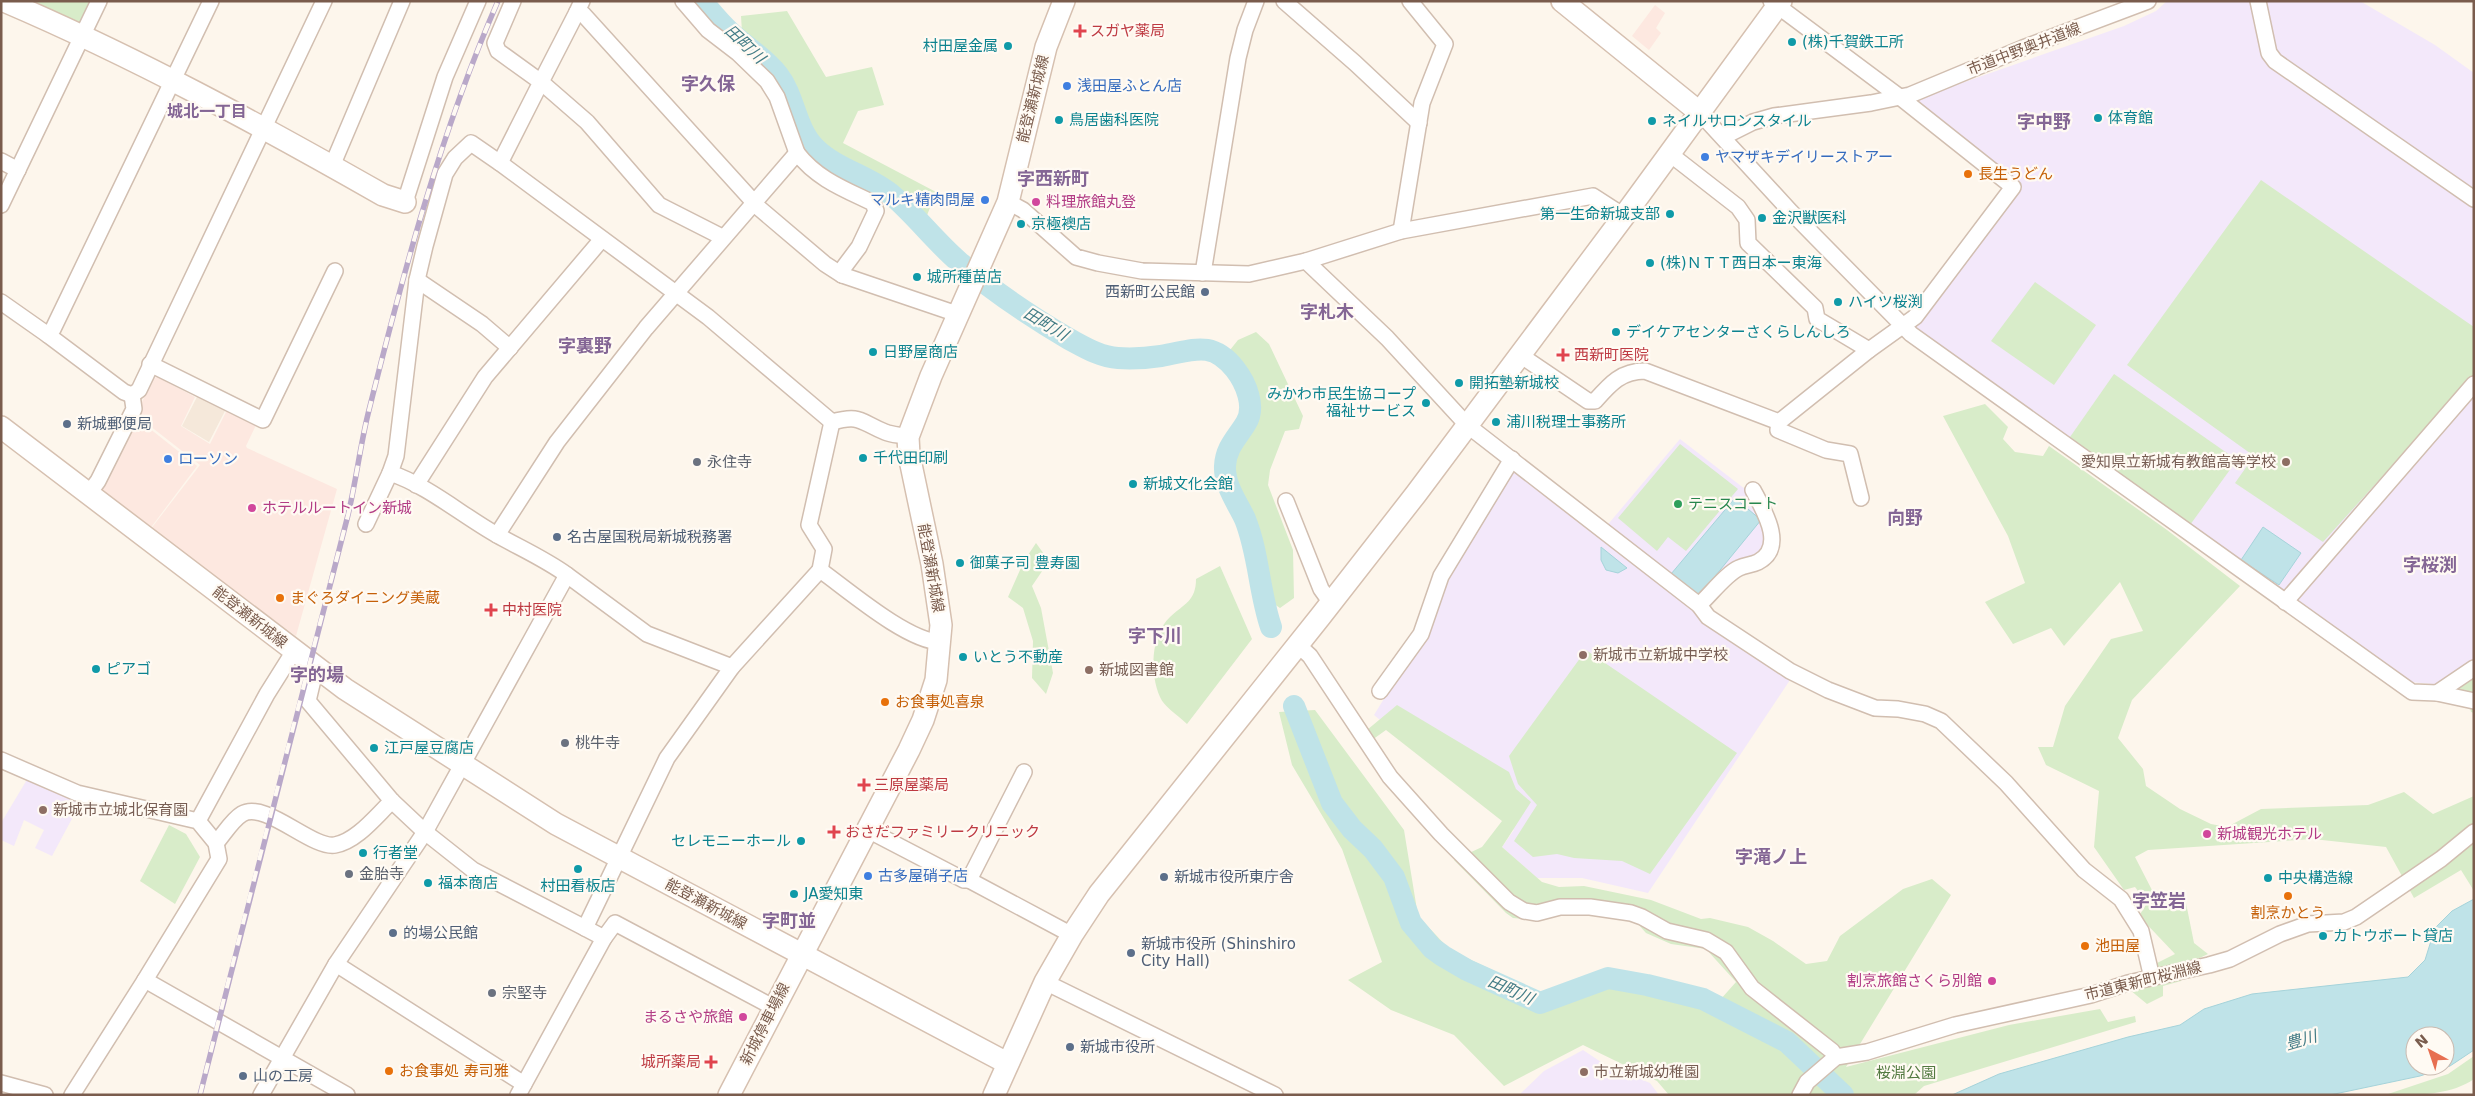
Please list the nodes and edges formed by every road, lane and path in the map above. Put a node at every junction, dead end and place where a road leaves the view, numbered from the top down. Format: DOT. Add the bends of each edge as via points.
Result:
graph roads {
  1 [pos="4,1"];
  2 [pos="98,1"];
  3 [pos="211,1"];
  4 [pos="324,1"];
  5 [pos="402,1"];
  6 [pos="478,1"];
  7 [pos="513,1"];
  8 [pos="683,1"];
  9 [pos="1064,1"];
  10 [pos="1256,1"];
  11 [pos="1284,1"];
  12 [pos="1410,1"];
  13 [pos="1562,1"];
  14 [pos="2148,1"];
  15 [pos="2258,1"];
  16 [pos="1776,3"];
  17 [pos="580,7"];
  18 [pos="83,35"];
  19 [pos="172,81"];
  20 [pos="541,82"];
  21 [pos="1901,98"];
  22 [pos="1700,112"];
  23 [pos="1419,123"];
  24 [pos="264,129"];
  25 [pos="1723,137"];
  26 [pos="797,153"];
  27 [pos="1670,154"];
  28 [pos="1,161"];
  29 [pos="500,163"];
  30 [pos="332,166"];
  31 [pos="18,170"];
  32 [pos="2474,199"];
  33 [pos="753,201"];
  34 [pos="405,202"];
  35 [pos="1008,202"];
  36 [pos="1,205"];
  37 [pos="1624,216"];
  38 [pos="1401,231"];
  39 [pos="722,237"];
  40 [pos="602,239"];
  41 [pos="1306,261"];
  42 [pos="335,271"];
  43 [pos="1203,273"];
  44 [pos="842,275"];
  45 [pos="417,280"];
  46 [pos="675,294"];
  47 [pos="1,302"];
  48 [pos="960,315"];
  49 [pos="1904,326"];
  50 [pos="48,336"];
  51 [pos="510,348"];
  52 [pos="1869,350"];
  53 [pos="1520,355"];
  54 [pos="150,364"];
  55 [pos="2474,384"];
  56 [pos="132,395"];
  57 [pos="832,422"];
  58 [pos="1779,422"];
  59 [pos="1467,425"];
  60 [pos="1,427"];
  61 [pos="908,437"];
  62 [pos="1512,459"];
  63 [pos="390,473"];
  64 [pos="416,485"];
  65 [pos="1753,490"];
  66 [pos="89,494"];
  67 [pos="1861,498"];
  68 [pos="1286,501"];
  69 [pos="366,524"];
  70 [pos="497,535"];
  71 [pos="820,570"];
  72 [pos="567,575"];
  73 [pos="2285,602"];
  74 [pos="1331,603"];
  75 [pos="1699,605"];
  76 [pos="940,642"];
  77 [pos="1298,645"];
  78 [pos="294,651"];
  79 [pos="316,668"];
  80 [pos="732,668"];
  81 [pos="2474,668"];
  82 [pos="1380,691"];
  83 [pos="2437,693"];
  84 [pos="2474,700"];
  85 [pos="1,760"];
  86 [pos="463,765"];
  87 [pos="1024,772"];
  88 [pos="392,801"];
  89 [pos="198,821"];
  90 [pos="866,829"];
  91 [pos="425,832"];
  92 [pos="2474,832"];
  93 [pos="216,843"];
  94 [pos="617,857"];
  95 [pos="969,880"];
  96 [pos="585,928"];
  97 [pos="1072,935"];
  98 [pos="604,938"];
  99 [pos="800,954"];
  100 [pos="336,964"];
  101 [pos="2152,978"];
  102 [pos="146,980"];
  103 [pos="1045,982"];
  104 [pos="774,1007"];
  105 [pos="1836,1057"];
  106 [pos="281,1058"];
  107 [pos="1007,1063"];
  108 [pos="1,1083"];
  109 [pos="521,1089"];
  110 [pos="46,1095"];
  111 [pos="72,1095"];
  112 [pos="261,1095"];
  113 [pos="347,1095"];
  114 [pos="729,1095"];
  115 [pos="994,1095"];
  116 [pos="1275,1095"];
  117 [pos="1800,1095"];
  1 -- 18 [label="street"];
  2 -- 18 [label="street"];
  3 -- 19 [label="street"];
  4 -- 24 [label="street"];
  5 -- 30 [label="street"];
  6 -- 34 [label="street" via="445,77"];
  7 -- 20 [label="street" via="495,44 498,51"];
  8 -- 26 [label="street" via="708,30 767,80 777,97"];
  9 -- 35 [label="street, 能登瀬新城線" via="1046,47"];
  10 -- 43 [label="street" via="1238,58"];
  11 -- 23 [label="street"];
  12 -- 23 [label="street" via="1445,44 1422,103"];
  13 -- 22 [label="street"];
  14 -- 21 [label="street, 市道中野奥井道線"];
  15 -- 32 [label="street" via="2269,53 2275,61"];
  16 -- 21 [label="street"];
  16 -- 22 [label="street"];
  17 -- 20 [label="street"];
  17 -- 33 [label="street"];
  18 -- 19 [label="street"];
  18 -- 31 [label="street"];
  19 -- 24 [label="street"];
  19 -- 50 [label="street"];
  20 -- 29 [label="street"];
  20 -- 39 [label="street" via="588,122 659,205"];
  21 -- 25 [label="street, 市道中野奥井道線" via="1774,116"];
  21 -- 49 [label="street" via="2013,187 1915,318"];
  22 -- 25 [label="street"];
  22 -- 27 [label="street"];
  23 -- 38 [label="street"];
  24 -- 30 [label="street"];
  24 -- 54 [label="street"];
  25 -- 49 [label="street" via="1791,212"];
  26 -- 33 [label="street"];
  26 -- 44 [label="street" via="827,182 873,203 876,211"];
  27 -- 37 [label="street"];
  27 -- 52 [label="street" via="1738,207 1747,220 1748,243 1815,308 1817,319"];
  28 -- 31 [label="street"];
  29 -- 40 [label="street"];
  29 -- 45 [label="street" via="471,143 455,158 445,174"];
  30 -- 34 [label="street" via="393,200"];
  31 -- 36 [label="street"];
  33 -- 39 [label="street"];
  33 -- 44 [label="street"];
  35 -- 43 [label="street" via="1023,210 1076,257 1142,271"];
  35 -- 48 [label="street, 能登瀬新城線"];
  37 -- 38 [label="street" via="1593,196"];
  37 -- 53 [label="street"];
  38 -- 41 [label="street"];
  39 -- 46 [label="street"];
  40 -- 46 [label="street"];
  40 -- 51 [label="street"];
  41 -- 43 [label="street" via="1249,274"];
  41 -- 59 [label="street" via="1387,338"];
  42 -- 54 [label="street" via="263,420"];
  44 -- 48 [label="street"];
  45 -- 51 [label="street" via="482,324"];
  45 -- 63 [label="street" via="396,456"];
  46 -- 57 [label="street" via="716,323"];
  46 -- 70 [label="street" via="557,442"];
  47 -- 50 [label="street"];
  48 -- 61 [label="street, 能登瀬新城線" via="931,376"];
  49 -- 52 [label="street"];
  49 -- 73 [label="street"];
  50 -- 56 [label="street"];
  51 -- 64 [label="street" via="485,377"];
  52 -- 58 [label="street"];
  53 -- 58 [label="street" via="1588,401 1595,401 1620,376 1632,371 1645,371"];
  53 -- 59 [label="street"];
  54 -- 56 [label="street" via="139,390"];
  55 -- 73 [label="street"];
  56 -- 66 [label="street" via="134,409"];
  57 -- 61 [label="street" via="848,418 863,420 886,432"];
  57 -- 71 [label="street" via="809,525 824,549"];
  58 -- 67 [label="street" via="1778,430 1826,450 1850,454"];
  59 -- 62 [label="street"];
  59 -- 74 [label="street"];
  60 -- 66 [label="street, 能登瀬新城線"];
  61 -- 76 [label="street, 能登瀬新城線" via="938,603"];
  62 -- 75 [label="street"];
  62 -- 82 [label="street" via="1441,576 1421,634"];
  63 -- 64 [label="street"];
  63 -- 69 [label="street"];
  64 -- 70 [label="street"];
  65 -- 75 [label="street" via="1769,520 1772,533 1770,551 1759,562 1738,568"];
  66 -- 78 [label="street, 能登瀬新城線"];
  68 -- 74 [label="street" via="1321,589"];
  70 -- 72 [label="street" via="550,562"];
  71 -- 76 [label="street" via="884,616 928,642"];
  71 -- 80 [label="street"];
  72 -- 80 [label="street" via="648,634"];
  72 -- 86 [label="street"];
  73 -- 83 [label="street" via="2412,692"];
  74 -- 77 [label="street"];
  75 -- 101 [label="street" via="1708,616 1759,651 1828,690 1875,708 1907,711 1941,720 2006,783 2084,870 2121,899 2141,931"];
  76 -- 90 [label="street, 能登瀬新城線" via="936,680 923,720"];
  77 -- 97 [label="street" via="1099,894"];
  77 -- 105 [label="street" via="1310,656 1390,777 1509,902 1537,913 1560,907 1590,907 1631,913 1667,931 1706,940 1726,952 1752,988"];
  78 -- 79 [label="street, 能登瀬新城線"];
  78 -- 89 [label="street"];
  79 -- 86 [label="street, 能登瀬新城線"];
  79 -- 88 [label="street" via="308,701"];
  80 -- 94 [label="street" via="667,758"];
  81 -- 83 [label="street"];
  83 -- 84 [label="street"];
  85 -- 89 [label="street" via="77,793"];
  86 -- 91 [label="street"];
  86 -- 94 [label="street, 能登瀬新城線" via="556,824"];
  87 -- 95 [label="street"];
  88 -- 91 [label="street"];
  88 -- 93 [label="street" via="351,840 335,845 325,845 281,820 251,811 242,814"];
  89 -- 93 [label="street"];
  90 -- 95 [label="street"];
  90 -- 99 [label="street, 能登瀬新城線"];
  91 -- 96 [label="street" via="473,870"];
  91 -- 100 [label="street"];
  92 -- 101 [label="street, 市道東新町桜淵線" via="2441,859 2356,917 2344,922 2308,924 2230,959"];
  93 -- 102 [label="street" via="219,859"];
  94 -- 96 [label="street"];
  94 -- 99 [label="street, 能登瀬新城線"];
  95 -- 97 [label="street"];
  96 -- 98 [label="street"];
  97 -- 103 [label="street"];
  98 -- 104 [label="street" via="615,923"];
  98 -- 109 [label="street"];
  99 -- 104 [label="street, 新城停車場線"];
  99 -- 107 [label="street"];
  100 -- 106 [label="street"];
  100 -- 109 [label="street"];
  101 -- 105 [label="street, 市道東新町桜淵線" via="2091,995 1955,1024 1867,1052"];
  102 -- 106 [label="street"];
  102 -- 111 [label="street"];
  103 -- 107 [label="street"];
  103 -- 116 [label="street"];
  104 -- 114 [label="street, 新城停車場線"];
  105 -- 117 [label="street" via="1807,1082"];
  106 -- 112 [label="street"];
  106 -- 113 [label="street"];
  107 -- 115 [label="street"];
  108 -- 110 [label="street"];
}
